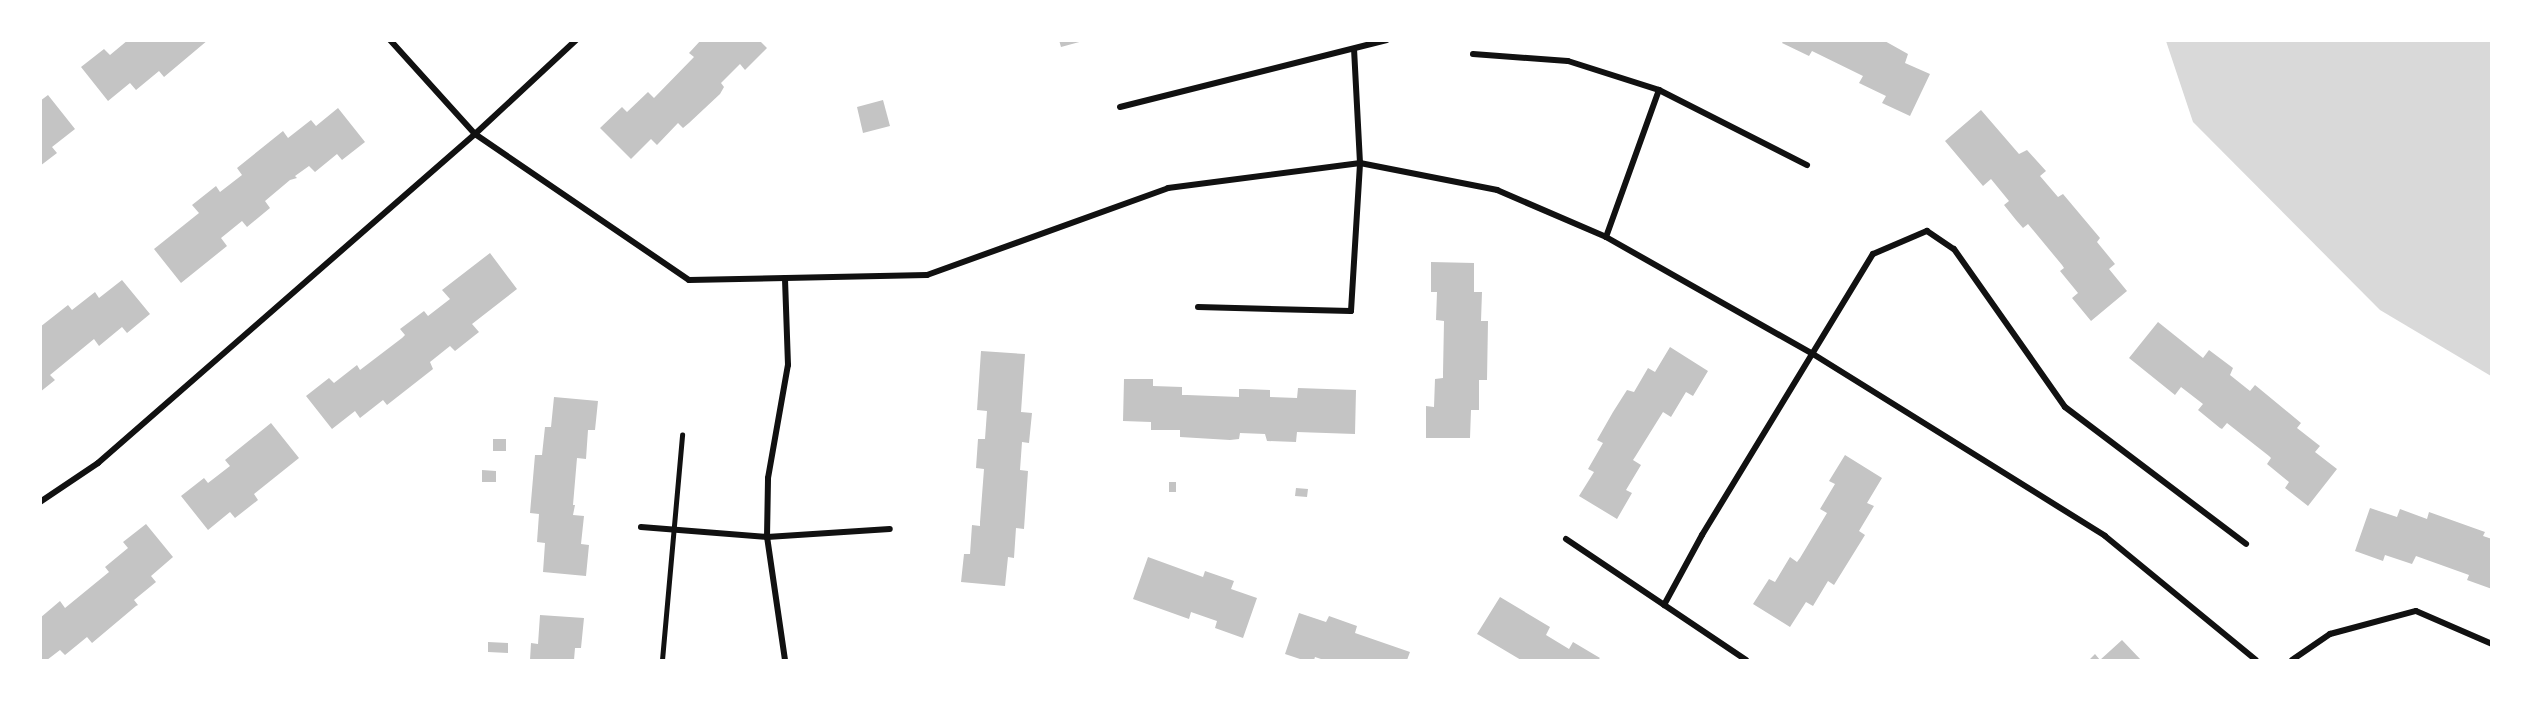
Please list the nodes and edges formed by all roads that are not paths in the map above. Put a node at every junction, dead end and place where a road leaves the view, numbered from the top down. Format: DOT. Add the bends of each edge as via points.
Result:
graph roads {
  1 [pos="390,40"];
  2 [pos="576,40"];
  3 [pos="1388,40"];
  4 [pos="1354,49"];
  5 [pos="1473,54"];
  6 [pos="1659,90"];
  7 [pos="1120,107"];
  8 [pos="474,134"];
  9 [pos="1360,163"];
  10 [pos="1807,165"];
  11 [pos="1606,237"];
  12 [pos="786,278"];
  13 [pos="1198,307"];
  14 [pos="1813,354"];
  15 [pos="682,435"];
  16 [pos="40,502"];
  17 [pos="641,527"];
  18 [pos="890,529"];
  19 [pos="676,530"];
  20 [pos="767,537"];
  21 [pos="1566,539"];
  22 [pos="2246,544"];
  23 [pos="1664,605"];
  24 [pos="2492,644"];
  25 [pos="663,660"];
  26 [pos="785,660"];
  27 [pos="1746,660"];
  28 [pos="2256,660"];
  29 [pos="2292,660"];
  1 -- 8 [label="street"];
  2 -- 8 [label="street"];
  3 -- 4 [label="street"];
  4 -- 7 [label="street"];
  4 -- 9 [label="street"];
  5 -- 6 [label="street" via="1568,61"];
  6 -- 10 [label="street"];
  6 -- 11 [label="street"];
  8 -- 12 [label="street" via="689,280"];
  8 -- 16 [label="street" via="98,463"];
  9 -- 11 [label="street" via="1497,189"];
  9 -- 12 [label="street" via="1168,188 927,275"];
  9 -- 13 [label="street" via="1351,311"];
  11 -- 14 [label="street"];
  12 -- 20 [label="street" via="788,365 768,478"];
  14 -- 22 [label="street" via="1873,254 1927,231 1954,249 2066,406"];
  14 -- 23 [label="street" via="1702,535"];
  14 -- 28 [label="street" via="2105,536"];
  15 -- 19 [label="lane"];
  17 -- 19 [label="street"];
  18 -- 20 [label="street"];
  19 -- 20 [label="street"];
  19 -- 25 [label="lane"];
  20 -- 26 [label="street"];
  21 -- 23 [label="street"];
  23 -- 27 [label="street"];
  24 -- 29 [label="street" via="2416,611 2330,634"];
}
